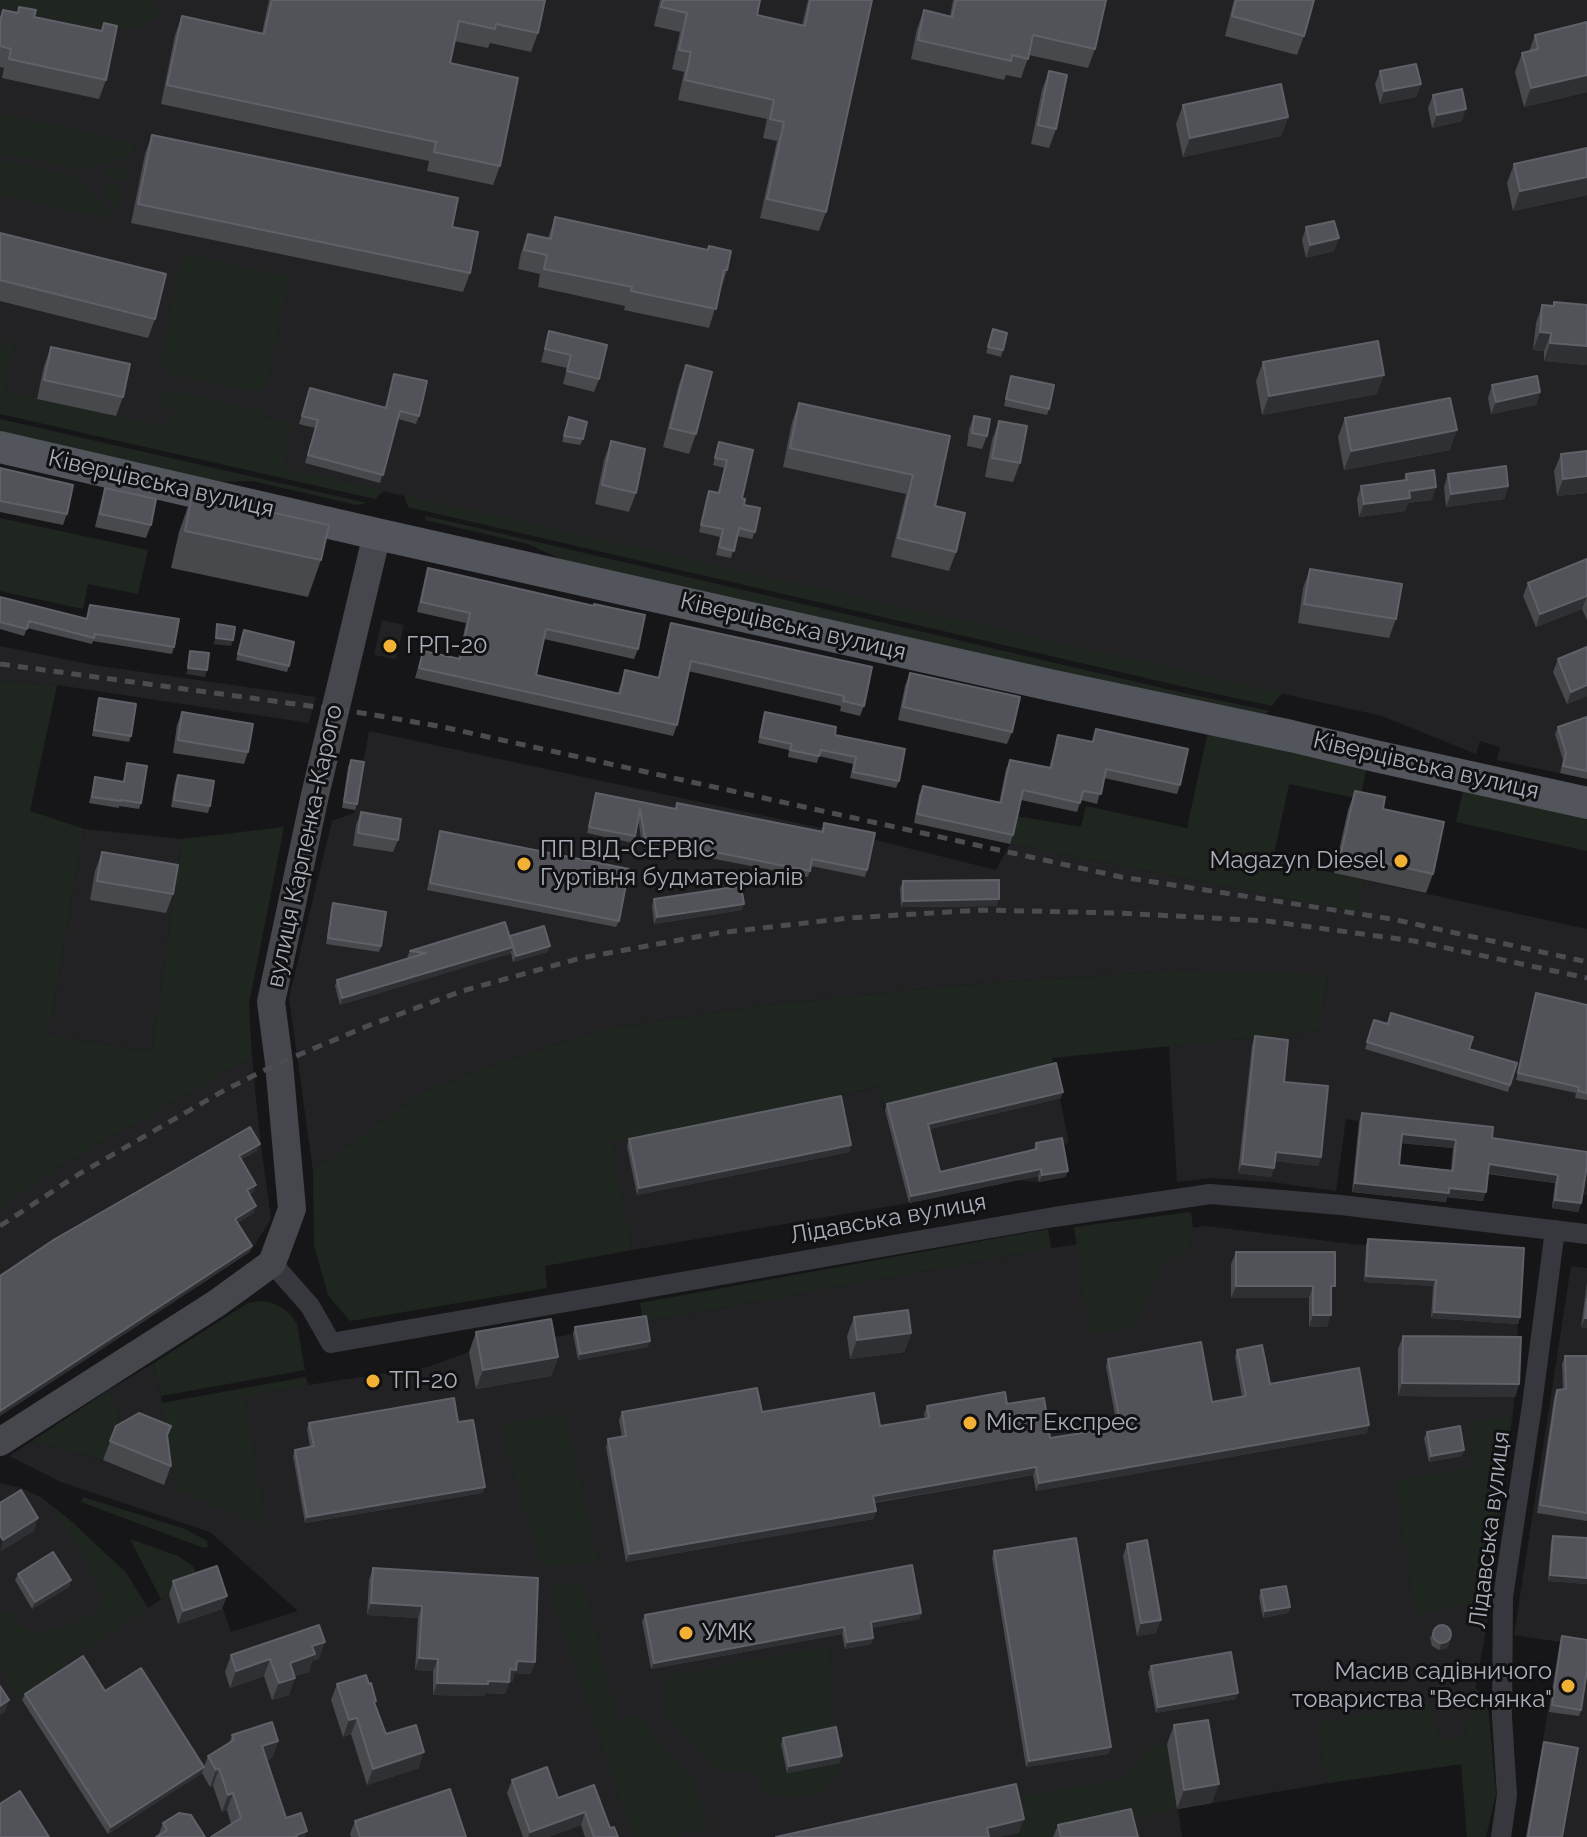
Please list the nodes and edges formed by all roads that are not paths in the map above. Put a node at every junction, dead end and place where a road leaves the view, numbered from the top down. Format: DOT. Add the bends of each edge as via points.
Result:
graph roads {
  1 [pos="0,447"];
  2 [pos="377,534"];
  3 [pos="1587,803"];
  4 [pos="1555,1230"];
  5 [pos="1587,1234"];
  6 [pos="272,1263"];
  7 [pos="0,1442"];
  8 [pos="1501,1837"];
  1 -- 2 [label="main road, Ківерцівська вулиця"];
  2 -- 3 [label="main road, Ківерцівська вулиця"];
  2 -- 6 [label="main road, вулиця Карпенка-Карого" via="271,1002 292,1209"];
  4 -- 5 [label="street, Лідавська вулиця"];
  4 -- 6 [label="street, Лідавська вулиця" via="1210,1194 331,1343 310,1306"];
  4 -- 8 [label="street, Лідавська вулиця" via="1503,1597 1507,1795"];
  6 -- 7 [label="main road"];
}
